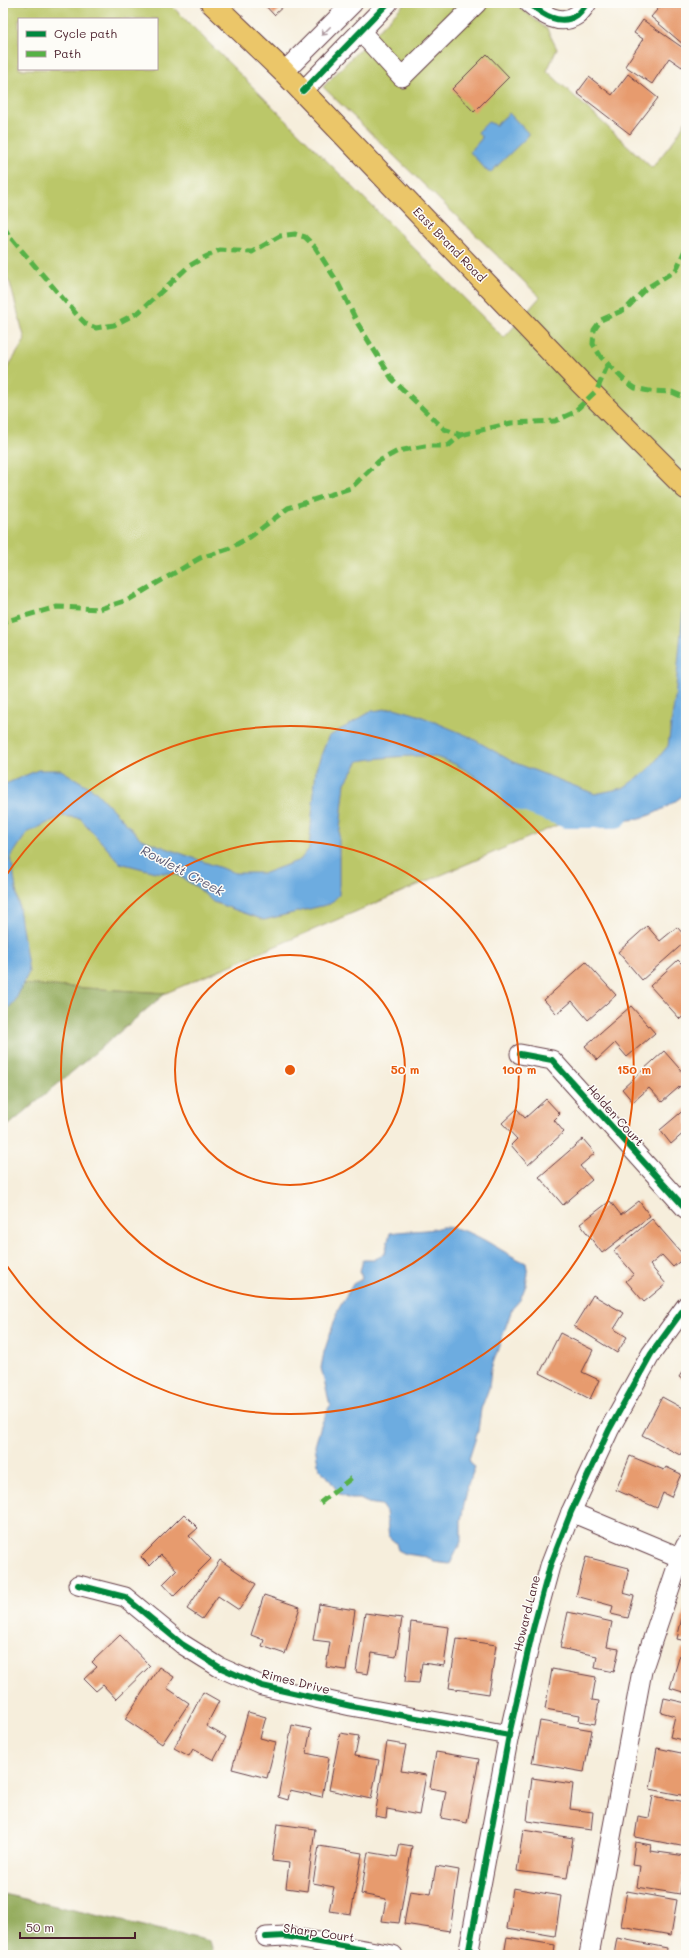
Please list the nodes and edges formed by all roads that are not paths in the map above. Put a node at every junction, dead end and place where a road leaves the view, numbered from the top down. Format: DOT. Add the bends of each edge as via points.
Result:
graph roads {
  1 [pos="212,3"];
  2 [pos="353,3"];
  3 [pos="388,3"];
  4 [pos="477,3"];
  5 [pos="529,3"];
  6 [pos="587,3"];
  7 [pos="360,32"];
  8 [pos="284,72"];
  9 [pos="303,91"];
  10 [pos="686,488"];
  11 [pos="520,1054"];
  12 [pos="686,1209"];
  13 [pos="686,1306"];
  14 [pos="571,1512"];
  15 [pos="684,1554"];
  16 [pos="78,1585"];
  17 [pos="509,1735"];
  18 [pos="266,1938"];
  19 [pos="393,1955"];
  20 [pos="468,1955"];
  21 [pos="589,1955"];
  1 -- 8 [label="main road, East Brand Road"];
  2 -- 8 [label="street, one-way"];
  3 -- 7 [label="street"];
  4 -- 7 [label="street" via="402,77"];
  5 -- 6 [label="street" via="552,19 566,19 577,15"];
  7 -- 9 [label="street"];
  8 -- 9 [label="main road, East Brand Road"];
  9 -- 10 [label="main road, East Brand Road" via="580,382"];
  11 -- 12 [label="street, Holden Court" via="552,1060"];
  13 -- 14 [label="street, Howard Lane" via="651,1354 609,1430"];
  14 -- 15 [label="street"];
  14 -- 17 [label="street, Howard Lane" via="550,1566 532,1629"];
  15 -- 21 [label="street" via="642,1671"];
  16 -- 17 [label="street, Rimes Drive" via="125,1597 182,1644 219,1667 262,1686 351,1706"];
  17 -- 20 [label="street, Howard Lane"];
  18 -- 19 [label="street, Sharp Court" via="285,1936"];
}
